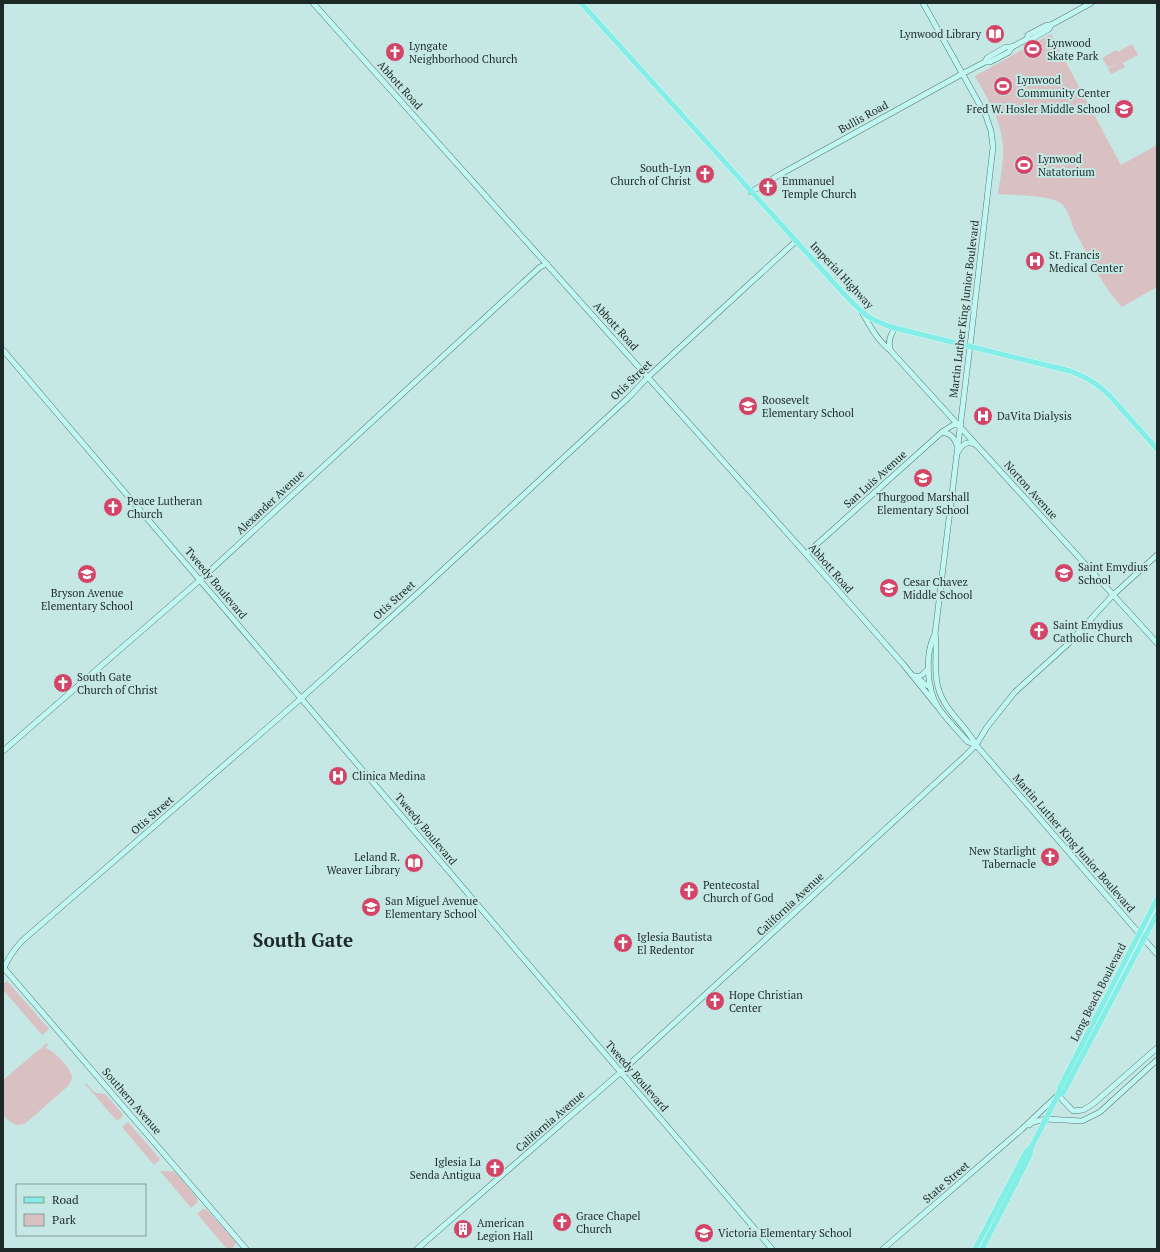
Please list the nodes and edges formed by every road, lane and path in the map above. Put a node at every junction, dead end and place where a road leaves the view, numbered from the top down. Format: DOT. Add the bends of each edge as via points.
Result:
graph roads {
  1 [pos="313,3"];
  2 [pos="581,3"];
  3 [pos="922,3"];
  4 [pos="1091,3"];
  5 [pos="962,74"];
  6 [pos="752,192"];
  7 [pos="796,241"];
  8 [pos="547,264"];
  9 [pos="862,312"];
  10 [pos="895,328"];
  11 [pos="970,346"];
  12 [pos="3,350"];
  13 [pos="890,350"];
  14 [pos="648,377"];
  15 [pos="960,425"];
  16 [pos="942,432"];
  17 [pos="957,446"];
  18 [pos="1157,449"];
  19 [pos="984,451"];
  20 [pos="956,457"];
  21 [pos="806,554"];
  22 [pos="1157,555"];
  23 [pos="200,580"];
  24 [pos="1113,595"];
  25 [pos="934,634"];
  26 [pos="1157,643"];
  27 [pos="903,664"];
  28 [pos="928,669"];
  29 [pos="916,677"];
  30 [pos="930,687"];
  31 [pos="938,688"];
  32 [pos="301,698"];
  33 [pos="937,706"];
  34 [pos="976,744"];
  35 [pos="3,751"];
  36 [pos="1157,899"];
  37 [pos="1157,914"];
  38 [pos="1140,934"];
  39 [pos="1144,939"];
  40 [pos="1157,954"];
  41 [pos="3,968"];
  42 [pos="1157,1048"];
  43 [pos="1157,1060"];
  44 [pos="621,1072"];
  45 [pos="1058,1095"];
  46 [pos="1046,1119"];
  47 [pos="1022,1129"];
  48 [pos="1031,1148"];
  49 [pos="246,1249"];
  50 [pos="417,1249"];
  51 [pos="772,1249"];
  52 [pos="882,1249"];
  53 [pos="976,1249"];
  54 [pos="982,1249"];
  1 -- 8 [label="main road, Abbott Road"];
  2 -- 6 [label="main road, Imperial Highway"];
  3 -- 5 [label="main road, Martin Luther King Junior Boulevard"];
  4 -- 5 [label="main road, Bullis Road" via="1030,40 1027,38 1012,47 1009,52"];
  5 -- 6 [label="main road, Bullis Road"];
  5 -- 11 [label="main road, Martin Luther King Junior Boulevard" via="986,116 993,147"];
  6 -- 7 [label="main road, Imperial Highway"];
  7 -- 9 [label="main road, Imperial Highway"];
  7 -- 14 [label="main road, Otis Street"];
  8 -- 14 [label="main road, Abbott Road"];
  8 -- 23 [label="main road, Alexander Avenue" via="540,267"];
  9 -- 10 [label="main road, Imperial Highway" via="872,320"];
  9 -- 13 [label="main road, Norton Avenue" via="872,330"];
  10 -- 11 [label="main road, Imperial Highway"];
  10 -- 13 [label="main road" via="889,338"];
  11 -- 15 [label="main road, Martin Luther King Junior Boulevard"];
  11 -- 18 [label="main road, Imperial Highway" via="1070,371 1088,378 1109,395"];
  12 -- 23 [label="main road, Tweedy Boulevard"];
  13 -- 15 [label="main road, Norton Avenue"];
  14 -- 21 [label="main road, Abbott Road"];
  14 -- 32 [label="main road, Otis Street" via="418,593"];
  15 -- 16 [label="main road, San Luis Avenue" via="953,425"];
  15 -- 17 [label="main road, Martin Luther King Junior Boulevard"];
  15 -- 19 [label="main road, Norton Avenue"];
  16 -- 17 [label="main road" via="952,436"];
  16 -- 21 [label="main road, San Luis Avenue"];
  17 -- 20 [label="main road, Martin Luther King Junior Boulevard"];
  19 -- 20 [label="main road" via="972,442 967,442"];
  19 -- 24 [label="main road, Norton Avenue"];
  20 -- 25 [label="main road, Martin Luther King Junior Boulevard"];
  21 -- 27 [label="main road, Abbott Road"];
  22 -- 24 [label="main road, California Avenue"];
  23 -- 32 [label="main road, Tweedy Boulevard"];
  23 -- 35 [label="main road, Alexander Avenue"];
  24 -- 26 [label="main road, Norton Avenue"];
  24 -- 34 [label="main road, California Avenue" via="1068,644 1015,692"];
  25 -- 28 [label="main road, Martin Luther King Junior Boulevard"];
  25 -- 31 [label="main road, Martin Luther King Junior Boulevard"];
  27 -- 29 [label="main road, Abbott Road"];
  27 -- 33 [label="main road, Abbott Road"];
  28 -- 29 [label="main road"];
  28 -- 30 [label="main road, Martin Luther King Junior Boulevard"];
  29 -- 30 [label="main road, Abbott Road"];
  30 -- 31 [label="main road, Abbott Road"];
  30 -- 33 [label="main road, Martin Luther King Junior Boulevard"];
  31 -- 34 [label="main road, Martin Luther King Junior Boulevard" via="948,710"];
  32 -- 41 [label="main road, Otis Street" via="23,940 13,950"];
  32 -- 44 [label="main road, Tweedy Boulevard"];
  33 -- 34 [label="main road, Martin Luther King Junior Boulevard" via="968,742"];
  34 -- 38 [label="main road, Martin Luther King Junior Boulevard"];
  34 -- 44 [label="main road, California Avenue" via="966,756"];
  36 -- 38 [label="main road, Long Beach Boulevard"];
  37 -- 39 [label="main road, Long Beach Boulevard"];
  38 -- 39 [label="main road, Martin Luther King Junior Boulevard"];
  38 -- 45 [label="main road, Long Beach Boulevard" via="1059,1088"];
  39 -- 40 [label="main road, Martin Luther King Junior Boulevard"];
  39 -- 45 [label="main road, Long Beach Boulevard" via="1062,1093"];
  41 -- 49 [label="main road, Southern Avenue"];
  42 -- 45 [label="main road" via="1083,1110 1073,1111"];
  43 -- 46 [label="main road, State Street" via="1100,1112 1090,1118 1082,1121"];
  44 -- 50 [label="main road, California Avenue"];
  44 -- 51 [label="main road, Tweedy Boulevard"];
  45 -- 46 [label="main road, Long Beach Boulevard"];
  45 -- 47 [label="main road, State Street"];
  46 -- 47 [label="main road, State Street" via="1033,1122"];
  46 -- 48 [label="main road, Long Beach Boulevard"];
  47 -- 52 [label="main road, State Street"];
  48 -- 53 [label="main road, Long Beach Boulevard" via="1026,1152"];
  48 -- 54 [label="main road, Long Beach Boulevard" via="1030,1155"];
}
